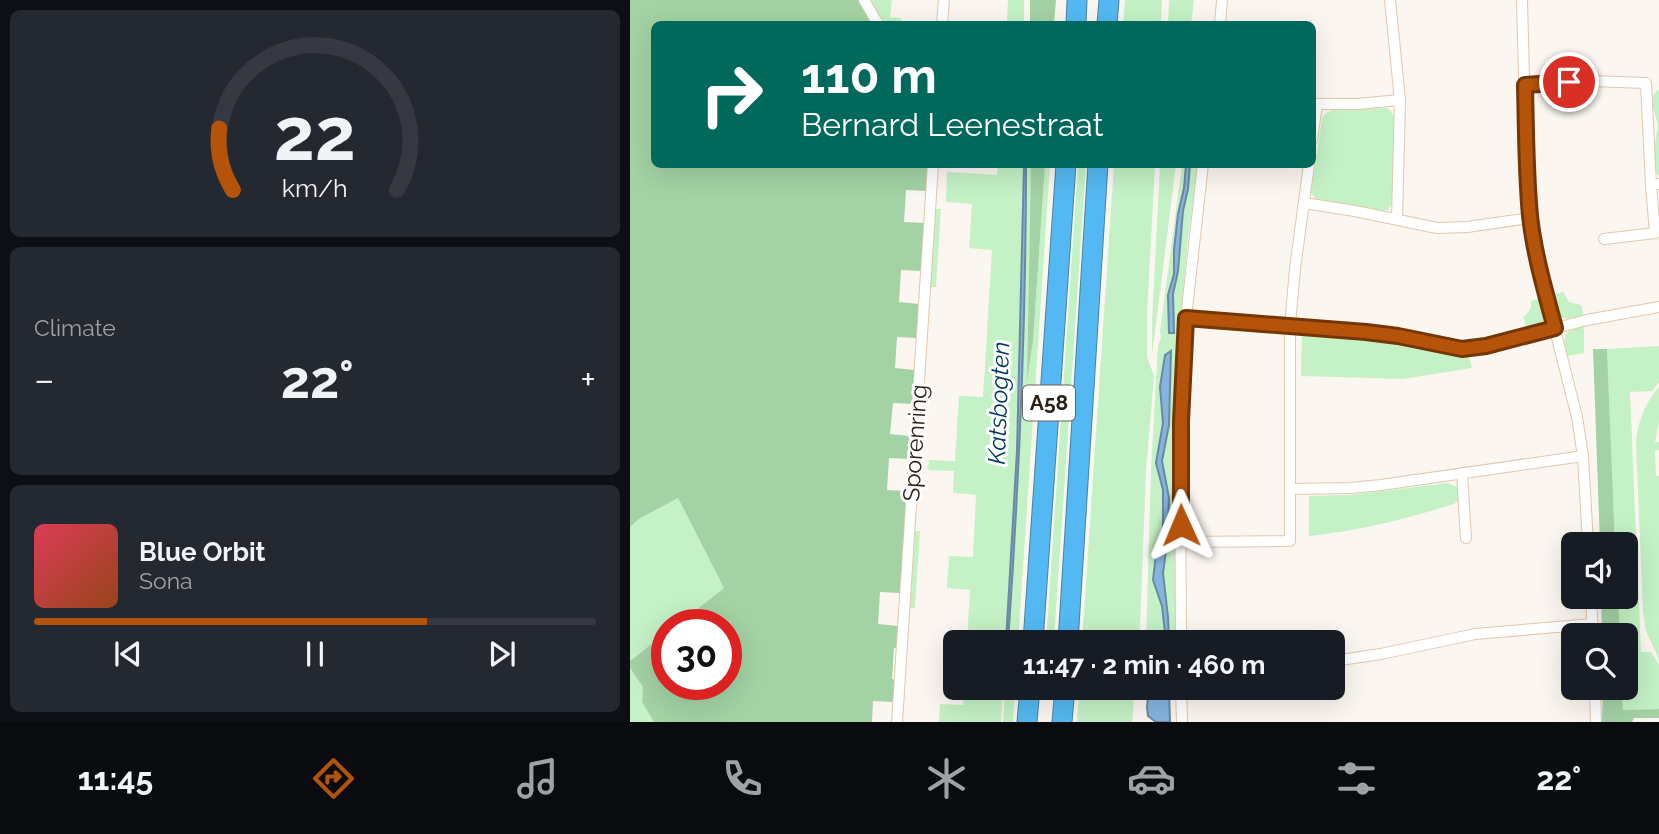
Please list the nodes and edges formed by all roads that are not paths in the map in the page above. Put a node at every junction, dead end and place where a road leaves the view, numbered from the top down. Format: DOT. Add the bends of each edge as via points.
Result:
graph roads {
  1 [pos="864,0"];
  2 [pos="944,0"];
  3 [pos="1077,0"];
  4 [pos="1109,0"];
  5 [pos="1222,0"];
  6 [pos="1390,0"];
  7 [pos="1522,0"];
  8 [pos="876,21"];
  9 [pos="942,21"];
  10 [pos="1076,21"];
  11 [pos="1107,21"];
  12 [pos="1220,21"];
  13 [pos="1646,83"];
  14 [pos="1659,84"];
  15 [pos="1525,85"];
  16 [pos="1400,100"];
  17 [pos="1316,104"];
  18 [pos="933,168"];
  19 [pos="1066,168"];
  20 [pos="1098,168"];
  21 [pos="1203,168"];
  22 [pos="1308,168"];
  23 [pos="1655,185"];
  24 [pos="1304,203"];
  25 [pos="1530,218"];
  26 [pos="1397,220"];
  27 [pos="1604,239"];
  28 [pos="1659,307"];
  29 [pos="1186,318"];
  30 [pos="1290,325"];
  31 [pos="1555,328"];
  32 [pos="1583,456"];
  33 [pos="1462,473"];
  34 [pos="1290,489"];
  35 [pos="1587,532"];
  36 [pos="1466,538"];
  37 [pos="1181,542"];
  38 [pos="1034,630"];
  39 [pos="1069,630"];
  40 [pos="1181,630"];
  41 [pos="1561,631"];
  42 [pos="1345,660"];
  43 [pos="1029,700"];
  44 [pos="1064,700"];
  45 [pos="1181,700"];
  46 [pos="1595,700"];
  47 [pos="897,722"];
  48 [pos="1027,722"];
  49 [pos="1062,722"];
  50 [pos="1182,722"];
  51 [pos="1596,722"];
  1 -- 8 [label="street"];
  2 -- 9 [label="street"];
  3 -- 10 [label="highway"];
  4 -- 11 [label="highway"];
  5 -- 12 [label="street"];
  6 -- 16 [label="street"];
  7 -- 15 [label="street"];
  13 -- 14 [label="street"];
  13 -- 15 [label="street"];
  13 -- 23 [label="street"];
  15 -- 25 [label="street"];
  16 -- 17 [label="street"];
  16 -- 26 [label="street"];
  18 -- 47 [label="street, Sporenring"];
  19 -- 38 [label="highway, A58"];
  20 -- 39 [label="highway, A58"];
  21 -- 29 [label="street"];
  22 -- 24 [label="street"];
  23 -- 27 [label="street" via="1655,233"];
  24 -- 26 [label="street"];
  24 -- 30 [label="street"];
  25 -- 26 [label="street" via="1453,229"];
  25 -- 31 [label="street"];
  28 -- 31 [label="street"];
  29 -- 30 [label="street"];
  29 -- 37 [label="street"];
  30 -- 31 [label="street" via="1398,336 1462,349"];
  30 -- 34 [label="street"];
  31 -- 32 [label="street"];
  32 -- 33 [label="street"];
  32 -- 35 [label="street"];
  33 -- 34 [label="street" via="1350,488"];
  33 -- 36 [label="street"];
  34 -- 37 [label="street" via="1290,541"];
  37 -- 40 [label="street"];
  41 -- 42 [label="street" via="1475,634"];
  43 -- 48 [label="highway"];
  44 -- 49 [label="highway"];
  45 -- 50 [label="street"];
  46 -- 51 [label="street"];
}
